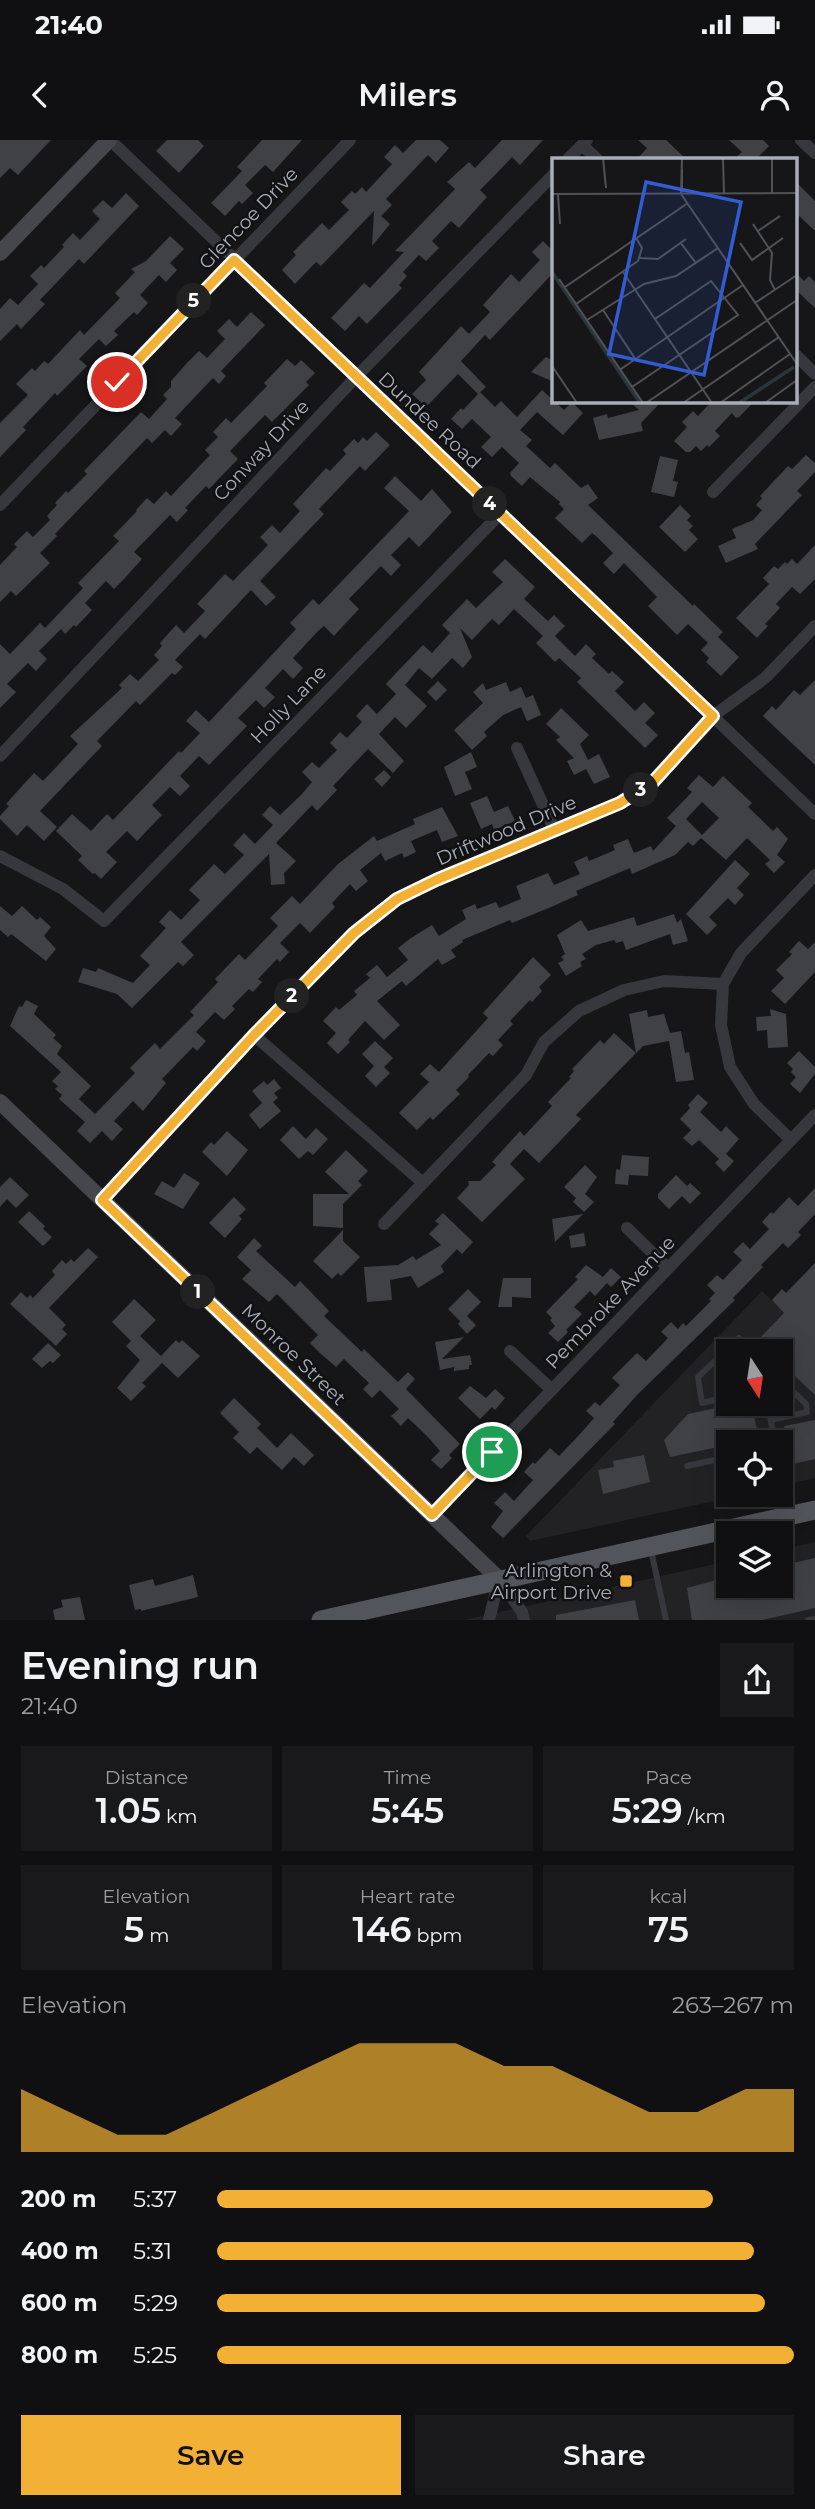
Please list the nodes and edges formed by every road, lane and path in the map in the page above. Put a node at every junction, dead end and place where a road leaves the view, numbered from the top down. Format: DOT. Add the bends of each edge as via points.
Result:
graph roads {
  1 [pos="110,140"];
  2 [pos="350,140"];
  3 [pos="801,140"];
  4 [pos="585,142"];
  5 [pos="815,153"];
  6 [pos="569,158"];
  7 [pos="596,158"];
  8 [pos="552,176"];
  9 [pos="0,253"];
  10 [pos="234,260"];
  11 [pos="798,357"];
  12 [pos="815,374"];
  13 [pos="356,377"];
  14 [pos="815,387"];
  15 [pos="713,492"];
  16 [pos="0,505"];
  17 [pos="500,514"];
  18 [pos="815,626"];
  19 [pos="713,716"];
  20 [pos="517,748"];
  21 [pos="0,756"];
  22 [pos="815,814"];
  23 [pos="555,831"];
  24 [pos="0,856"];
  25 [pos="815,875"];
  26 [pos="723,984"];
  27 [pos="254,1035"];
  28 [pos="0,1102"];
  29 [pos="815,1115"];
  30 [pos="791,1140"];
  31 [pos="423,1183"];
  32 [pos="102,1200"];
  33 [pos="384,1224"];
  34 [pos="627,1228"];
  35 [pos="668,1268"];
  36 [pos="510,1351"];
  37 [pos="716,1360"];
  38 [pos="552,1390"];
  39 [pos="793,1392"];
  40 [pos="716,1400"];
  41 [pos="811,1411"];
  42 [pos="770,1416"];
  43 [pos="771,1420"];
  44 [pos="773,1430"];
  45 [pos="716,1460"];
  46 [pos="687,1466"];
  47 [pos="788,1507"];
  48 [pos="815,1510"];
  49 [pos="432,1515"];
  50 [pos="790,1515"];
  51 [pos="650,1546"];
  52 [pos="499,1579"];
  53 [pos="373,1614"];
  54 [pos="332,1619"];
  55 [pos="815,1619"];
  56 [pos="489,1620"];
  57 [pos="524,1620"];
  58 [pos="666,1620"];
  59 [pos="808,1620"];
  1 -- 9 [label="street"];
  1 -- 10 [label="street, Dundee Road"];
  2 -- 10 [label="street, Glencoe Drive"];
  3 -- 5 [label="street"];
  4 -- 6 [label="street"];
  4 -- 7 [label="street"];
  8 -- 13 [label="street, Conway Drive"];
  10 -- 13 [label="street, Dundee Road"];
  10 -- 16 [label="street, Glencoe Drive"];
  11 -- 12 [label="street"];
  13 -- 17 [label="street, Dundee Road"];
  13 -- 21 [label="street, Conway Drive"];
  14 -- 15 [label="street"];
  17 -- 19 [label="street, Dundee Road"];
  17 -- 24 [label="street, Holly Lane" via="104,921 63,890"];
  18 -- 19 [label="street, Driftwood Drive" via="765,678"];
  19 -- 22 [label="street, Dundee Road"];
  19 -- 23 [label="street, Driftwood Drive" via="653,782 620,803"];
  20 -- 23 [label="street"];
  23 -- 27 [label="street, Driftwood Drive" via="397,899 354,933"];
  25 -- 26 [label="street" via="741,953"];
  26 -- 30 [label="street" via="721,1024 730,1067 754,1104"];
  26 -- 31 [label="street" via="664,981 624,990 579,1011 544,1042 526,1075"];
  27 -- 31 [label="street"];
  27 -- 32 [label="street, Driftwood Drive"];
  28 -- 32 [label="street, Monroe Street"];
  29 -- 30 [label="street, Pembroke Avenue"];
  30 -- 35 [label="street, Pembroke Avenue"];
  31 -- 33 [label="street"];
  32 -- 49 [label="street, Monroe Street"];
  34 -- 35 [label="street"];
  35 -- 38 [label="street, Pembroke Avenue"];
  36 -- 38 [label="street"];
  37 -- 40 [label="lane" via="698,1377 702,1403"];
  38 -- 49 [label="street, Pembroke Avenue"];
  39 -- 41 [label="lane"];
  41 -- 43 [label="lane"];
  42 -- 43 [label="lane"];
  43 -- 44 [label="lane"];
  45 -- 46 [label="lane"];
  47 -- 50 [label="lane"];
  48 -- 50 [label="main road"];
  49 -- 52 [label="street, Monroe Street"];
  50 -- 51 [label="main road"];
  51 -- 52 [label="main road"];
  51 -- 58 [label="lane"];
  52 -- 53 [label="main road"];
  52 -- 56 [label="street"];
  52 -- 57 [label="street"];
  53 -- 54 [label="main road"];
  55 -- 59 [label="lane"];
}
